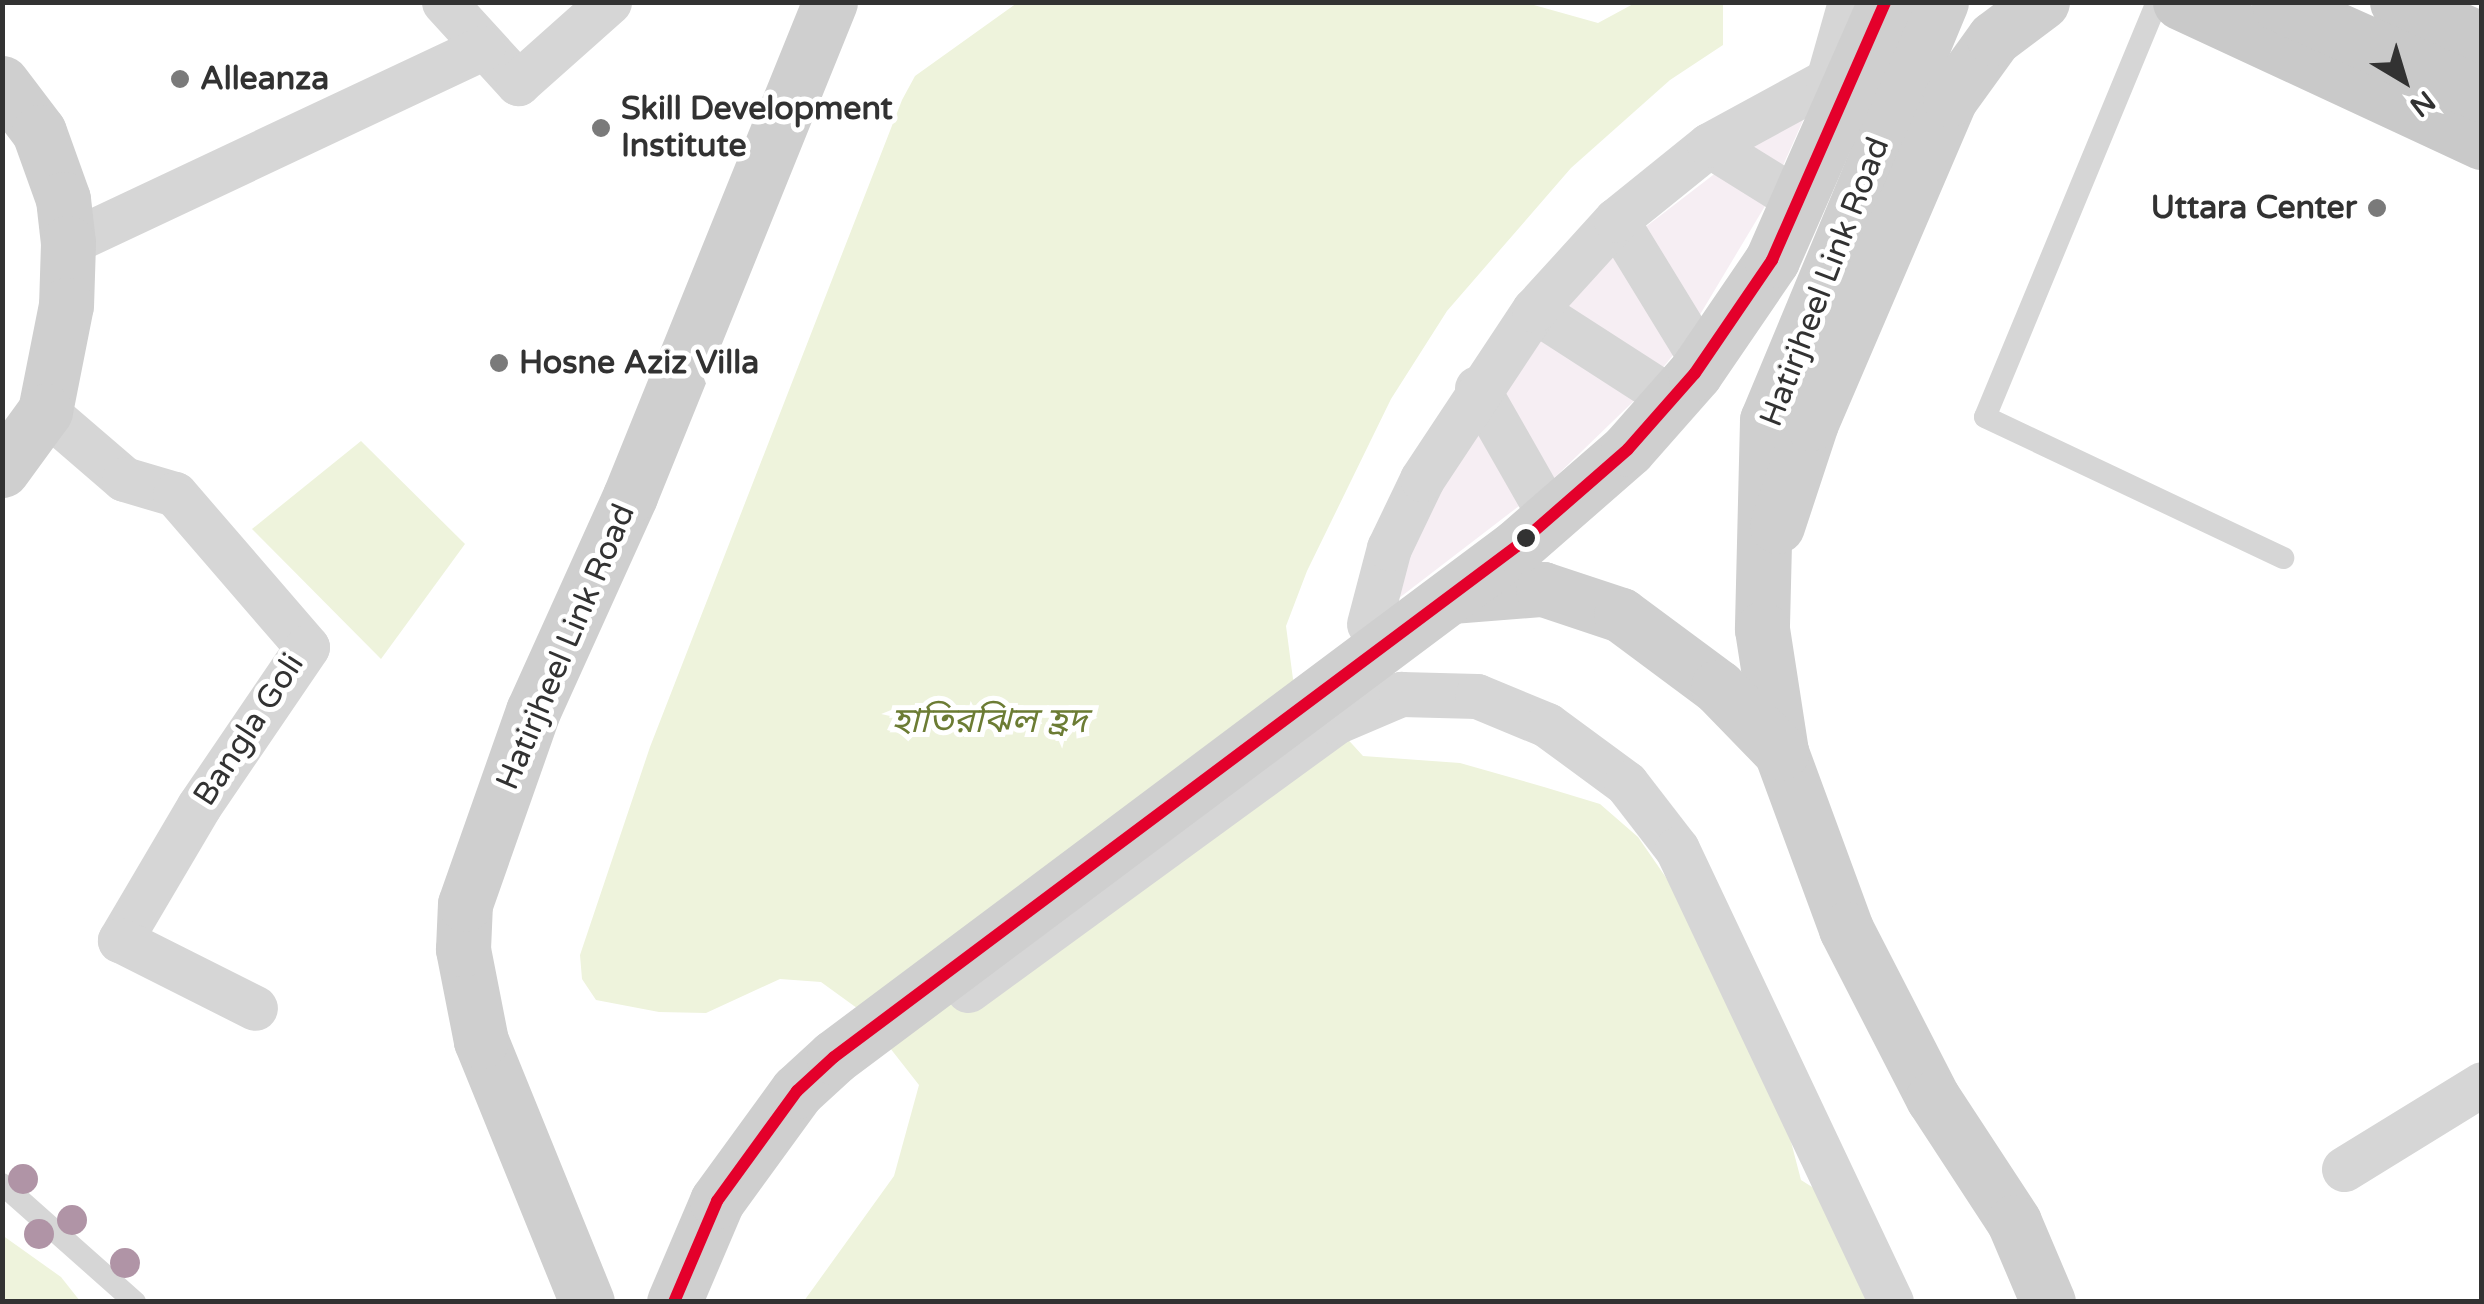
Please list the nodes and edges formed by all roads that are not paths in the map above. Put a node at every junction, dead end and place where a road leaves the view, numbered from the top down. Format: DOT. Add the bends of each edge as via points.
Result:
graph roads {
  1 [pos="444,2"];
  2 [pos="608,2"];
  3 [pos="830,2"];
  4 [pos="1850,2"];
  5 [pos="1885,2"];
  6 [pos="1941,2"];
  7 [pos="2042,2"];
  8 [pos="2157,2"];
  9 [pos="2180,2"];
  10 [pos="2276,2"];
  11 [pos="2397,2"];
  12 [pos="2453,2"];
  13 [pos="2482,15"];
  14 [pos="2482,40"];
  15 [pos="482,48"];
  16 [pos="1828,80"];
  17 [pos="2,82"];
  18 [pos="2482,95"];
  19 [pos="2482,142"];
  20 [pos="1709,145"];
  21 [pos="1780,189"];
  22 [pos="1616,220"];
  23 [pos="68,243"];
  24 [pos="1534,310"];
  25 [pos="1692,344"];
  26 [pos="1477,388"];
  27 [pos="1655,388"];
  28 [pos="45,412"];
  29 [pos="2,470"];
  30 [pos="1541,500"];
  31 [pos="2283,558"];
  32 [pos="1762,562"];
  33 [pos="1450,597"];
  34 [pos="1781,752"];
  35 [pos="255,1008"];
  36 [pos="2482,1084"];
  37 [pos="2344,1168"];
  38 [pos="2,1184"];
  39 [pos="2014,1222"];
  40 [pos="135,1302"];
  41 [pos="588,1302"];
  42 [pos="674,1302"];
  43 [pos="689,1302"];
  44 [pos="1891,1302"];
  45 [pos="2048,1302"];
  46 [pos="2084,1302"];
  1 -- 15 [label="street"];
  2 -- 15 [label="street" via="518,84"];
  3 -- 41 [label="main road, Hatirjheel Link Road" via="630,496 534,711 465,904 463,950 481,1040"];
  4 -- 16 [label="street"];
  5 -- 33 [label="main road, Hatirjheel Link Road" via="1772,260 1718,342 1628,450"];
  6 -- 32 [label="main road, Hatirjheel Link Road" via="1766,420"];
  7 -- 32 [label="main road" via="1994,38 1950,100 1811,423"];
  8 -- 31 [label="lane" via="1985,417"];
  9 -- 19 [label="main road"];
  10 -- 18 [label="main road"];
  11 -- 14 [label="main road"];
  12 -- 13 [label="main road"];
  15 -- 23 [label="street"];
  16 -- 20 [label="street"];
  16 -- 21 [label="street"];
  17 -- 23 [label="main road" via="39,132 63,199"];
  20 -- 21 [label="street"];
  20 -- 22 [label="street"];
  21 -- 25 [label="street" via="1742,267"];
  22 -- 24 [label="street"];
  22 -- 25 [label="street"];
  23 -- 28 [label="main road" via="66,305"];
  24 -- 26 [label="street"];
  24 -- 27 [label="street"];
  25 -- 27 [label="street"];
  26 -- 30 [label="street"];
  26 -- 30 [label="street" via="1389,548 1369,624"];
  27 -- 30 [label="street"];
  28 -- 29 [label="main road"];
  28 -- 35 [label="street, Bangla Goli" via="124,480 175,494 306,647 199,806 120,940"];
  32 -- 34 [label="main road, Hatirjheel Link Road" via="1768,690"];
  33 -- 34 [label="main road, Hatirjheel Link Road" via="1543,588 1620,615 1718,687"];
  33 -- 42 [label="main road, Hatirjheel Link Road" via="834,1057 798,1091 727,1186 698,1236"];
  34 -- 39 [label="main road, Hatirjheel Link Road" via="1882,1005"];
  36 -- 37 [label="street"];
  38 -- 40 [label="lane"];
  39 -- 45 [label="main road, Hatirjheel Link Road"];
  39 -- 46 [label="main road, Hatirjheel Link Road"];
  43 -- 44 [label="street" via="740,1193 825,1095 1334,722 1401,694 1477,696 1547,726 1626,783 1678,849"];
}
